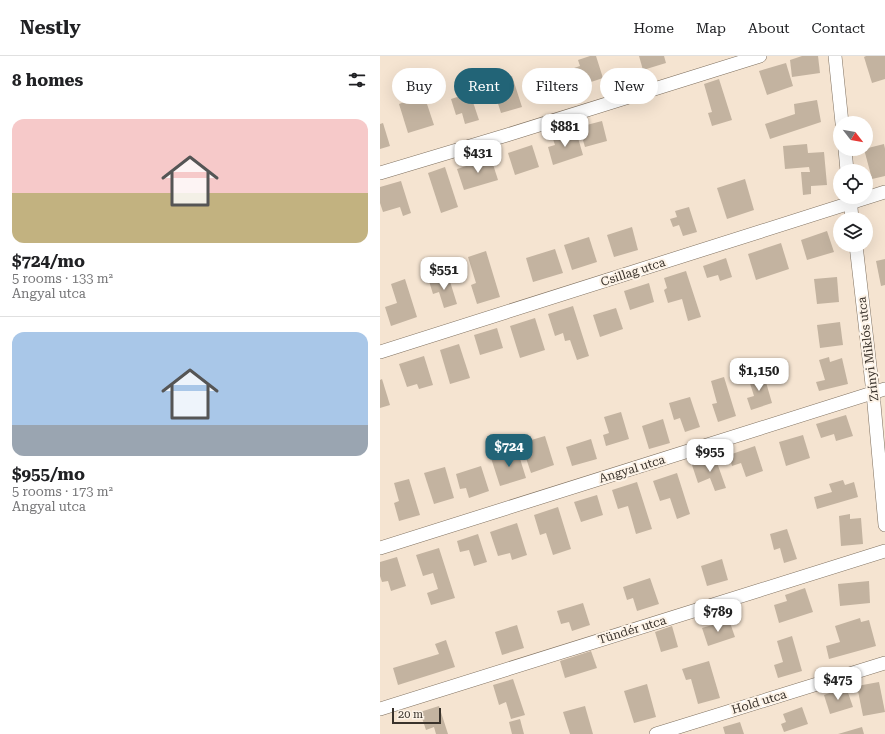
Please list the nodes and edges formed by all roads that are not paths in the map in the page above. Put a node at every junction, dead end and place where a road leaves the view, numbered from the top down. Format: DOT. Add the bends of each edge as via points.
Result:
graph roads {
  1 [pos="760,56"];
  2 [pos="835,56"];
  3 [pos="841,116"];
  4 [pos="380,173"];
  5 [pos="885,192"];
  6 [pos="873,195"];
  7 [pos="838,204"];
  8 [pos="857,252"];
  9 [pos="380,352"];
  10 [pos="879,391"];
  11 [pos="885,525"];
  12 [pos="380,548"];
  13 [pos="885,551"];
  14 [pos="885,663"];
  15 [pos="380,710"];
  16 [pos="656,734"];
  1 -- 4 [label="street"];
  2 -- 3 [label="street"];
  5 -- 6 [label="street, Csillag utca"];
  7 -- 9 [label="street, Csillag utca"];
  8 -- 10 [label="street, Zrínyi Miklós utca"];
  10 -- 11 [label="street, Zrínyi Miklós utca"];
  10 -- 12 [label="street, Angyal utca"];
  13 -- 15 [label="street, Tündér utca"];
  14 -- 16 [label="street, Hold utca"];
}
